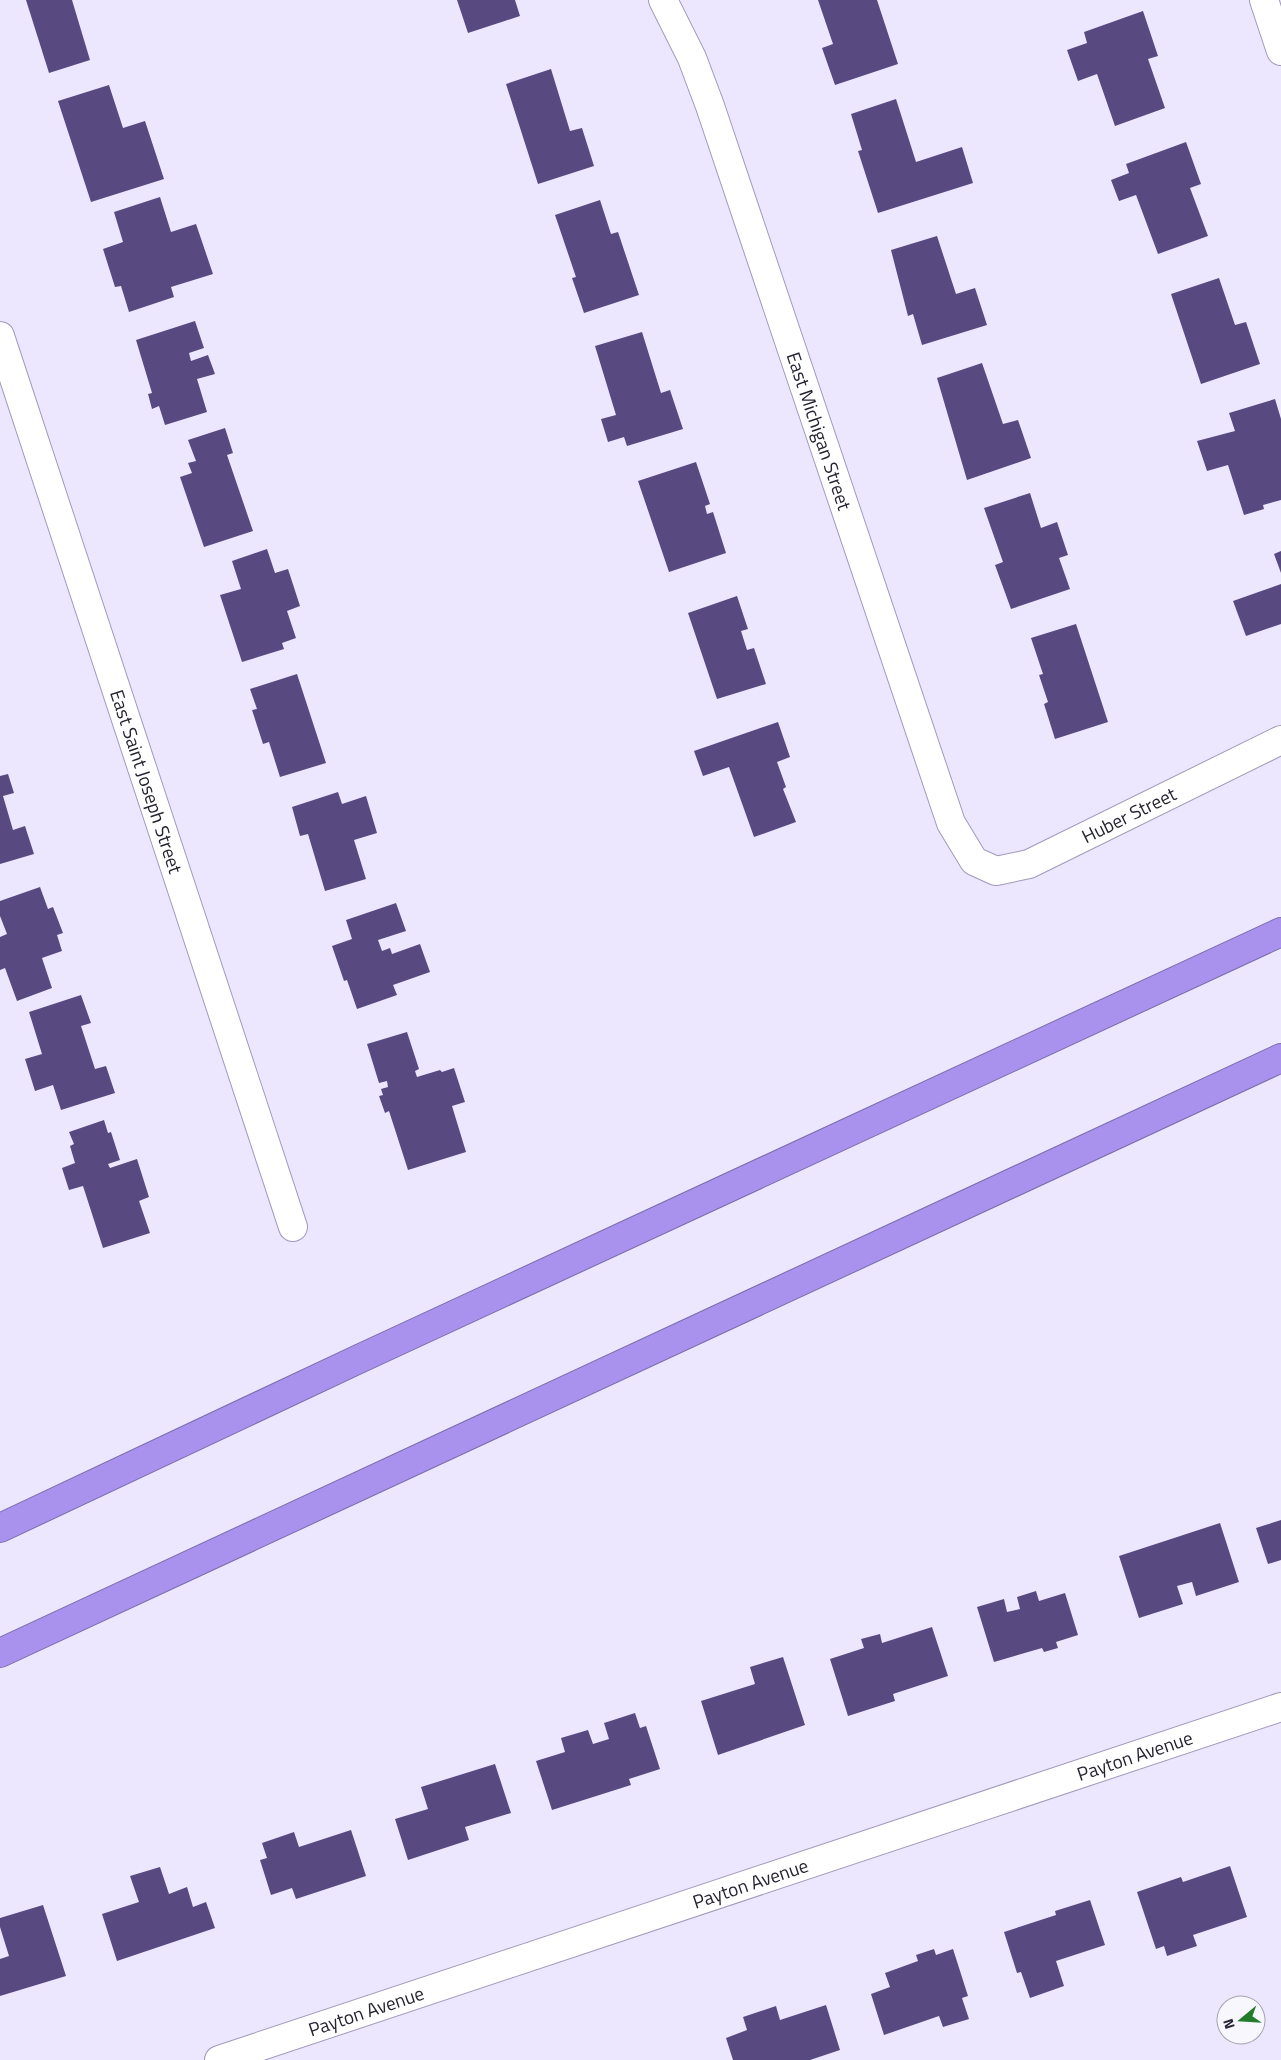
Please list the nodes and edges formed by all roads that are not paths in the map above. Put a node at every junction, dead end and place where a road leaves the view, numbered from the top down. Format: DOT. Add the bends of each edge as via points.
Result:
graph roads {
  1 [pos="663,0"];
  2 [pos="1264,0"];
  3 [pos="1281,51"];
  4 [pos="0,336"];
  5 [pos="1281,740"];
  6 [pos="974,861"];
  7 [pos="1281,932"];
  8 [pos="1281,1058"];
  9 [pos="293,1227"];
  10 [pos="0,1528"];
  11 [pos="0,1653"];
  12 [pos="1281,1707"];
  13 [pos="219,2060"];
  1 -- 6 [label="street, East Michigan Street" via="692,58 710,106 951,823"];
  2 -- 3 [label="street"];
  4 -- 9 [label="street, East Saint Joseph Street"];
  5 -- 6 [label="street, Huber Street" via="1029,864 996,871"];
  7 -- 10 [label="highway"];
  8 -- 11 [label="highway"];
  12 -- 13 [label="street, Payton Avenue"];
}
